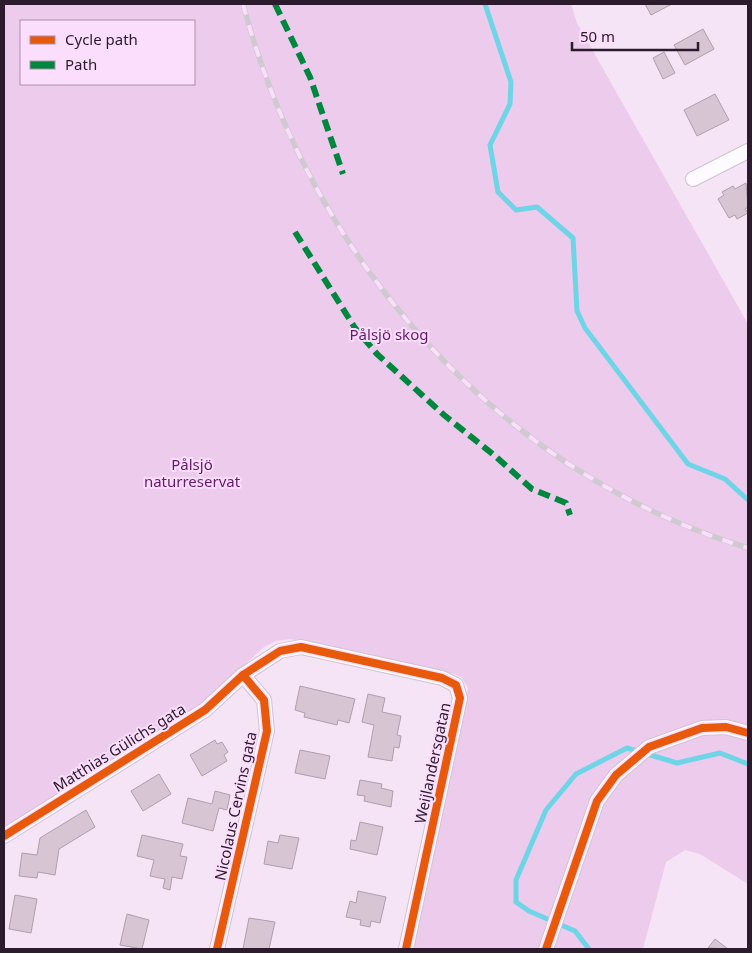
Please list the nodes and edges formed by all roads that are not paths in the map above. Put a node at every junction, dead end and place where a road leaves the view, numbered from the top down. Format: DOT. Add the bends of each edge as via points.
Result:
graph roads {
  1 [pos="748,151"];
  2 [pos="693,179"];
  3 [pos="244,675"];
  4 [pos="748,733"];
  5 [pos="4,836"];
  6 [pos="548,946"];
  7 [pos="217,949"];
  8 [pos="406,949"];
  1 -- 2 [label="street"];
  3 -- 5 [label="street, Matthias Gülichs gata" via="205,710"];
  3 -- 7 [label="street, Nicolaus Cervins gata" via="264,700 267,731"];
  3 -- 8 [label="street, Weijlandersgatan" via="280,651 301,647 442,678 456,686 460,698"];
  4 -- 6 [label="street" via="726,727 702,728 649,747 616,775 597,801"];
}
